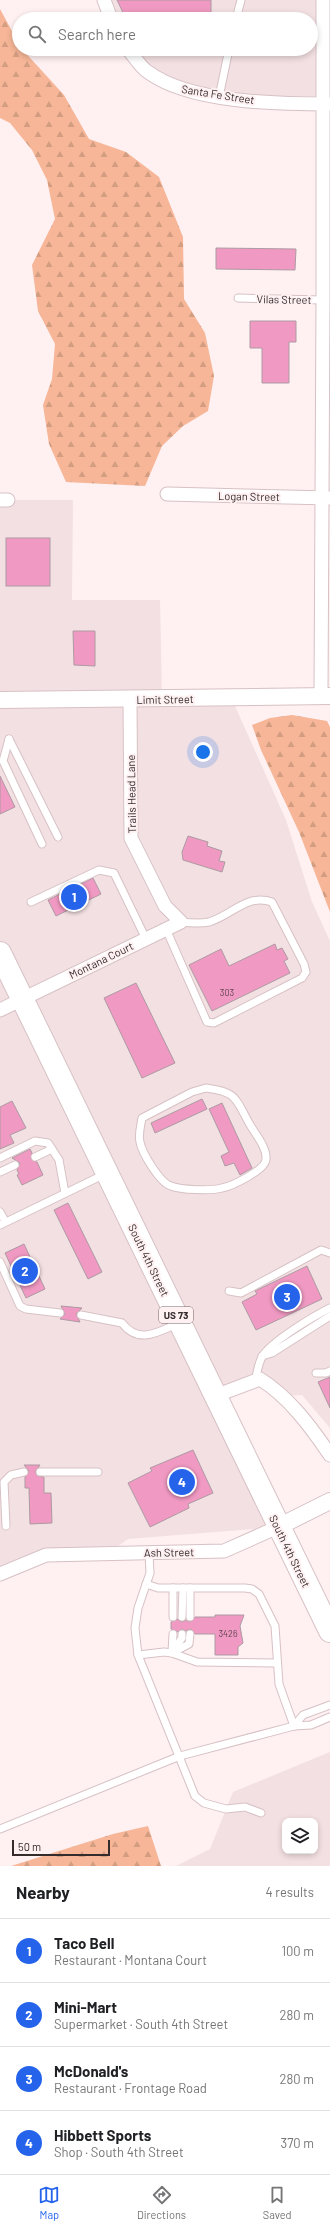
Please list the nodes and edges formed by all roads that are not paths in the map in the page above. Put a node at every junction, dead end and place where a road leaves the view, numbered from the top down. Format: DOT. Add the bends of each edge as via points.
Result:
graph roads {
  1 [pos="104,0"];
  2 [pos="241,0"];
  3 [pos="323,0"];
  4 [pos="108,12"];
  5 [pos="238,12"];
  6 [pos="134,56"];
  7 [pos="228,56"];
  8 [pos="219,97"];
  9 [pos="327,104"];
  10 [pos="238,298"];
  11 [pos="327,300"];
  12 [pos="326,395"];
  13 [pos="167,494"];
  14 [pos="326,498"];
  15 [pos="326,595"];
  16 [pos="325,696"];
  17 [pos="130,699"];
  18 [pos="0,700"];
  19 [pos="58,837"];
  20 [pos="42,844"];
  21 [pos="31,902"];
  22 [pos="181,922"];
  23 [pos="166,929"];
  24 [pos="146,939"];
  25 [pos="0,953"];
  26 [pos="21,999"];
  27 [pos="0,1010"];
  28 [pos="52,1149"];
  29 [pos="35,1157"];
  30 [pos="0,1158"];
  31 [pos="148,1159"];
  32 [pos="15,1165"];
  33 [pos="0,1172"];
  34 [pos="107,1173"];
  35 [pos="65,1193"];
  36 [pos="0,1212"];
  37 [pos="2,1223"];
  38 [pos="330,1248"];
  39 [pos="321,1250"];
  40 [pos="330,1254"];
  41 [pos="0,1262"];
  42 [pos="230,1291"];
  43 [pos="330,1308"];
  44 [pos="60,1313"];
  45 [pos="81,1315"];
  46 [pos="330,1316"];
  47 [pos="180,1322"];
  48 [pos="262,1356"];
  49 [pos="330,1371"];
  50 [pos="316,1373"];
  51 [pos="255,1382"];
  52 [pos="216,1396"];
  53 [pos="330,1455"];
  54 [pos="24,1472"];
  55 [pos="40,1472"];
  56 [pos="98,1472"];
  57 [pos="330,1501"];
  58 [pos="6,1526"];
  59 [pos="278,1527"];
  60 [pos="149,1553"];
  61 [pos="0,1574"];
  62 [pos="146,1584"];
  63 [pos="173,1588"];
  64 [pos="186,1588"];
  65 [pos="173,1617"];
  66 [pos="186,1617"];
  67 [pos="330,1631"];
  68 [pos="173,1634"];
  69 [pos="182,1634"];
  70 [pos="190,1634"];
  71 [pos="172,1653"];
  72 [pos="138,1655"];
  73 [pos="276,1663"];
  74 [pos="330,1705"];
  75 [pos="330,1717"];
  76 [pos="294,1726"];
  77 [pos="180,1756"];
  78 [pos="261,1814"];
  79 [pos="0,1829"];
  1 -- 4 [label="street"];
  2 -- 5 [label="lane"];
  3 -- 9 [label="street"];
  6 -- 8 [label="street, Santa Fe Street" via="147,72 184,91"];
  7 -- 8 [label="lane"];
  8 -- 9 [label="street, Santa Fe Street"];
  9 -- 11 [label="street"];
  10 -- 11 [label="lane, Vilas Street"];
  11 -- 12 [label="street"];
  12 -- 14 [label="street"];
  13 -- 14 [label="street, Logan Street"];
  14 -- 15 [label="street"];
  15 -- 16 [label="street"];
  16 -- 17 [label="street, Limit Street"];
  17 -- 18 [label="street, Limit Street"];
  17 -- 22 [label="street, Trails Head Lane" via="131,838 165,906"];
  19 -- 20 [label="lane" via="9,739 3,761"];
  21 -- 24 [label="lane" via="99,870 110,871 114,873"];
  22 -- 23 [label="street, Montana Court"];
  22 -- 23 [label="lane" via="210,922 248,902 272,902 306,972 302,978 214,1023 207,1022"];
  23 -- 24 [label="street, Montana Court"];
  24 -- 26 [label="street, Montana Court"];
  25 -- 26 [label="highway, South 4th Street / US 73"];
  26 -- 27 [label="street, Montana Court"];
  26 -- 34 [label="highway, South 4th Street / US 73"];
  28 -- 29 [label="lane"];
  28 -- 30 [label="lane" via="48,1143 35,1141"];
  28 -- 35 [label="lane" via="58,1160"];
  31 -- 31 [label="lane" via="162,1180 170,1186 208,1189 223,1188 255,1173 264,1166 266,1159 264,1148 234,1097 226,1090 206,1088 192,1092 142,1118 140,1142"];
  32 -- 33 [label="lane"];
  34 -- 35 [label="lane"];
  34 -- 47 [label="highway, South 4th Street / US 73"];
  35 -- 37 [label="lane"];
  36 -- 37 [label="lane"];
  38 -- 39 [label="lane"];
  39 -- 40 [label="lane"];
  39 -- 42 [label="lane" via="241,1293"];
  41 -- 44 [label="lane" via="20,1306"];
  43 -- 48 [label="lane" via="310,1318 270,1347"];
  45 -- 47 [label="lane" via="122,1323 128,1331 147,1336"];
  46 -- 48 [label="lane" via="272,1353"];
  47 -- 52 [label="highway, South 4th Street / US 73"];
  48 -- 51 [label="lane"];
  49 -- 50 [label="lane"];
  51 -- 52 [label="street"];
  51 -- 53 [label="street" via="260,1379 277,1390 316,1434"];
  52 -- 59 [label="highway, South 4th Street / US 73"];
  54 -- 58 [label="lane" via="12,1475 4,1482"];
  55 -- 56 [label="lane"];
  57 -- 59 [label="street, Ash Street"];
  59 -- 60 [label="street, Ash Street" via="224,1551"];
  59 -- 67 [label="highway, South 4th Street / US 73"];
  60 -- 61 [label="street, Ash Street" via="46,1555"];
  60 -- 62 [label="lane" via="150,1573"];
  62 -- 63 [label="lane" via="158,1588"];
  62 -- 72 [label="lane" via="135,1628"];
  63 -- 64 [label="lane"];
  63 -- 65 [label="lane"];
  64 -- 66 [label="lane"];
  64 -- 73 [label="lane" via="245,1588 259,1594 274,1626"];
  68 -- 71 [label="lane"];
  69 -- 71 [label="lane"];
  70 -- 71 [label="lane" via="189,1644"];
  71 -- 72 [label="lane"];
  71 -- 73 [label="lane" via="198,1662"];
  72 -- 77 [label="lane"];
  73 -- 76 [label="lane" via="279,1684"];
  74 -- 76 [label="lane" via="303,1715"];
  75 -- 76 [label="lane" via="311,1725"];
  76 -- 77 [label="lane"];
  77 -- 78 [label="lane" via="195,1796 204,1803 226,1809 245,1807"];
  77 -- 79 [label="lane"];
}
